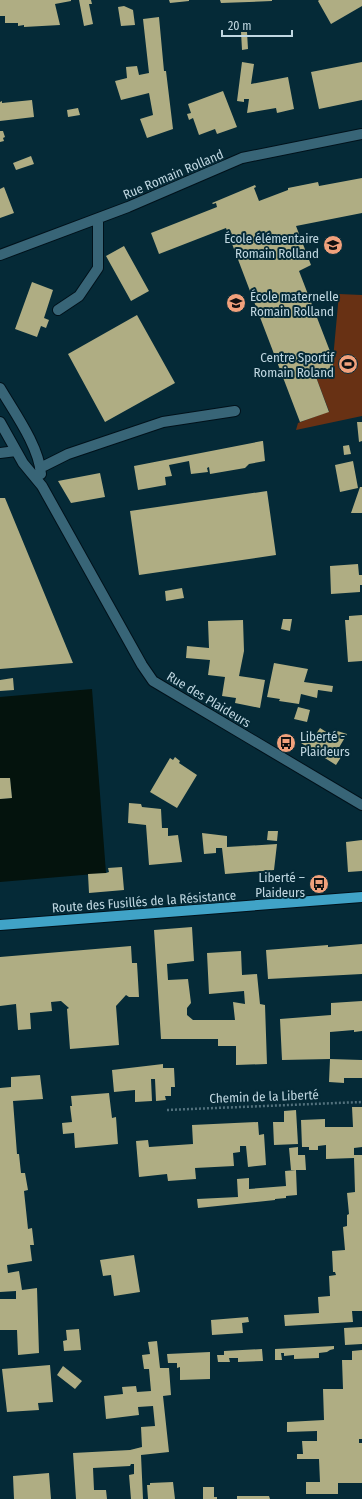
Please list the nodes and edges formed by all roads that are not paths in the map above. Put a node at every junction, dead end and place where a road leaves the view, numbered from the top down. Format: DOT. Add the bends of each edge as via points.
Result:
graph roads {
  1 [pos="362,134"];
  2 [pos="98,218"];
  3 [pos="0,255"];
  4 [pos="58,310"];
  5 [pos="0,388"];
  6 [pos="235,411"];
  7 [pos="0,422"];
  8 [pos="16,451"];
  9 [pos="0,453"];
  10 [pos="40,468"];
  11 [pos="42,486"];
  12 [pos="362,805"];
  13 [pos="362,897"];
  14 [pos="0,925"];
  1 -- 2 [label="street, Rue Romain Rolland" via="242,158"];
  2 -- 3 [label="street, Rue Romain Rolland"];
  2 -- 4 [label="street" via="98,268 79,296"];
  5 -- 10 [label="street, Rue des Plaideurs" via="35,451"];
  6 -- 10 [label="street" via="163,422 68,454"];
  7 -- 8 [label="street, Rue des Plaideurs"];
  8 -- 9 [label="street"];
  8 -- 11 [label="street, Rue des Plaideurs"];
  10 -- 11 [label="street, Rue des Plaideurs"];
  11 -- 12 [label="street, Rue des Plaideurs" via="153,681"];
  13 -- 14 [label="main road, Route des Fusillés de la Résistance"];
}
